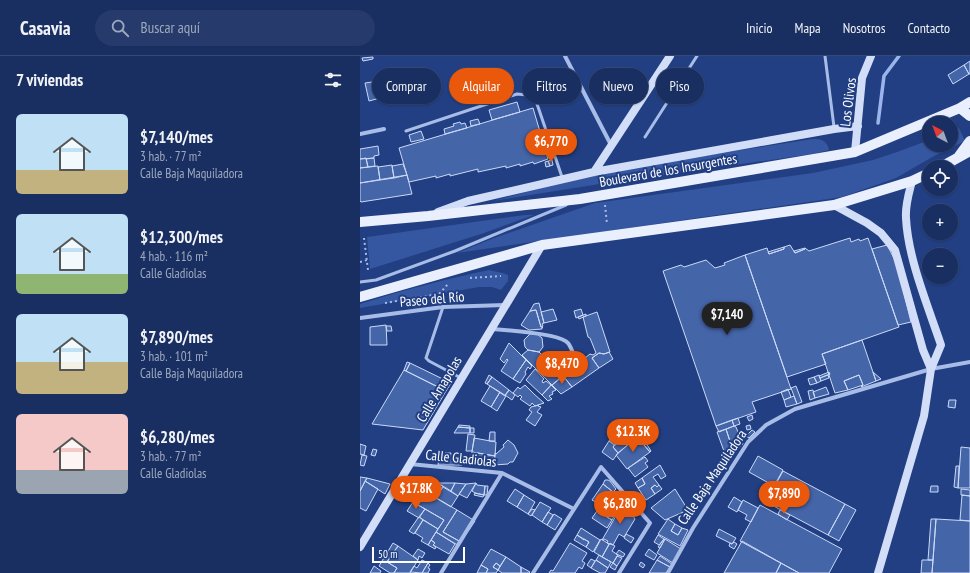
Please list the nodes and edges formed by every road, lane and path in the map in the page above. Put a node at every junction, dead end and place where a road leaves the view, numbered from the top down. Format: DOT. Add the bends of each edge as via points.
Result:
graph roads {
  1 [pos="565,56"];
  2 [pos="670,56"];
  3 [pos="697,56"];
  4 [pos="825,56"];
  5 [pos="871,56"];
  6 [pos="970,102"];
  7 [pos="960,108"];
  8 [pos="970,116"];
  9 [pos="858,126"];
  10 [pos="384,129"];
  11 [pos="834,129"];
  12 [pos="406,131"];
  13 [pos="360,134"];
  14 [pos="645,137"];
  15 [pos="970,141"];
  16 [pos="611,145"];
  17 [pos="856,152"];
  18 [pos="970,152"];
  19 [pos="955,160"];
  20 [pos="594,172"];
  21 [pos="922,176"];
  22 [pos="563,179"];
  23 [pos="912,181"];
  24 [pos="580,199"];
  25 [pos="605,201"];
  26 [pos="834,205"];
  27 [pos="428,216"];
  28 [pos="360,222"];
  29 [pos="607,224"];
  30 [pos="364,238"];
  31 [pos="542,245"];
  32 [pos="367,260"];
  33 [pos="360,262"];
  34 [pos="368,270"];
  35 [pos="501,276"];
  36 [pos="467,278"];
  37 [pos="453,279"];
  38 [pos="360,282"];
  39 [pos="360,297"];
  40 [pos="381,303"];
  41 [pos="506,305"];
  42 [pos="443,307"];
  43 [pos="360,318"];
  44 [pos="492,328"];
  45 [pos="575,358"];
  46 [pos="970,362"];
  47 [pos="931,369"];
  48 [pos="461,378"];
  49 [pos="409,464"];
  50 [pos="502,473"];
  51 [pos="574,509"];
  52 [pos="360,547"];
  53 [pos="441,573"];
  54 [pos="532,573"];
  55 [pos="619,573"];
  56 [pos="668,573"];
  57 [pos="878,573"];
  1 -- 16 [label="street"];
  2 -- 16 [label="street"];
  3 -- 14 [label="lane"];
  4 -- 11 [label="lane"];
  5 -- 9 [label="street, Los Olivos" via="862,78"];
  6 -- 7 [label="main road, Boulevard de los Insurgentes"];
  7 -- 8 [label="main road"];
  7 -- 17 [label="main road, Boulevard de los Insurgentes"];
  9 -- 11 [label="street"];
  9 -- 17 [label="street, Los Olivos"];
  10 -- 13 [label="street"];
  11 -- 20 [label="street"];
  12 -- 22 [label="lane" via="517,94 527,95 536,101"];
  15 -- 19 [label="main road"];
  16 -- 20 [label="street"];
  17 -- 24 [label="main road, Boulevard de los Insurgentes"];
  18 -- 19 [label="main road"];
  20 -- 22 [label="street"];
  21 -- 23 [label="main road"];
  22 -- 27 [label="street" via="468,201"];
  23 -- 26 [label="main road"];
  23 -- 47 [label="street" via="906,217 911,251 941,345"];
  24 -- 27 [label="main road, Boulevard de los Insurgentes"];
  24 -- 38 [label="lane" via="455,251 376,280"];
  25 -- 29 [label="path"];
  26 -- 31 [label="main road"];
  26 -- 47 [label="street" via="881,233 895,250 923,350"];
  27 -- 28 [label="main road, Boulevard de los Insurgentes"];
  30 -- 32 [label="path"];
  31 -- 39 [label="main road"];
  31 -- 41 [label="street, Calle Amapolas"];
  32 -- 33 [label="path"];
  32 -- 34 [label="path"];
  35 -- 36 [label="path"];
  37 -- 40 [label="path" via="439,294"];
  41 -- 42 [label="street, Paseo del Río"];
  41 -- 44 [label="street, Calle Amapolas"];
  42 -- 43 [label="street, Paseo del Río"];
  42 -- 48 [label="lane" via="426,358"];
  44 -- 45 [label="street" via="563,339"];
  44 -- 48 [label="street, Calle Amapolas"];
  46 -- 47 [label="street, Calle Baja Maquiladora"];
  47 -- 56 [label="street, Calle Baja Maquiladora" via="795,409 766,425 748,442 693,528"];
  47 -- 57 [label="street" via="924,416"];
  48 -- 49 [label="street, Calle Amapolas"];
  49 -- 50 [label="street, Calle Gladiolas"];
  49 -- 52 [label="street, Calle Amapolas"];
  50 -- 51 [label="street, Calle Gladiolas"];
  50 -- 53 [label="street"];
  51 -- 54 [label="street"];
  51 -- 55 [label="street" via="601,467 650,523"];
}
